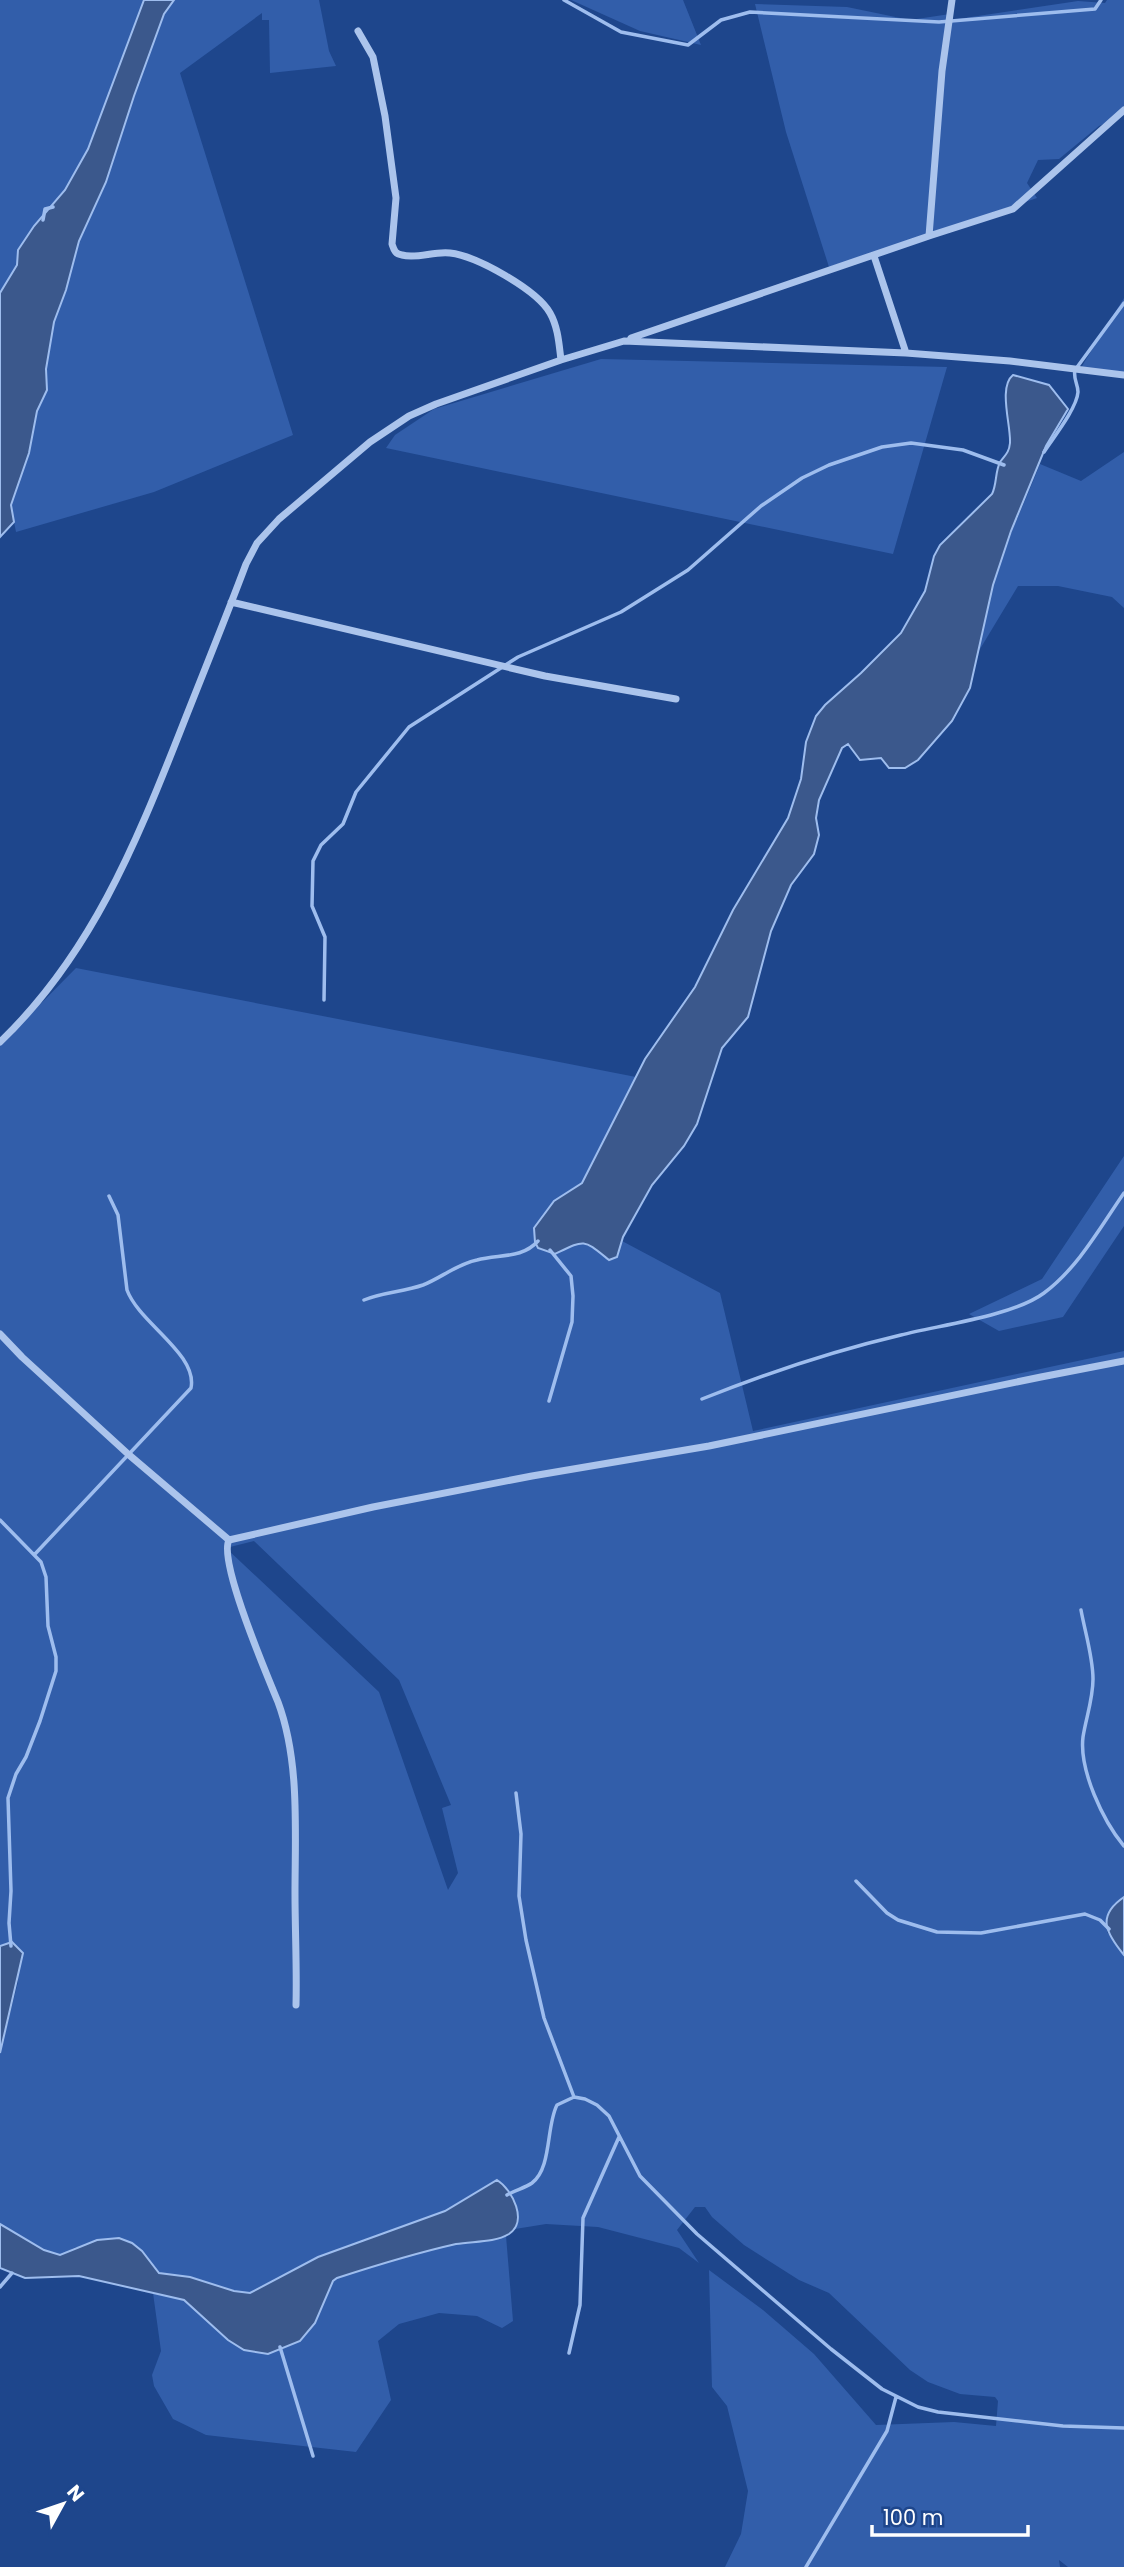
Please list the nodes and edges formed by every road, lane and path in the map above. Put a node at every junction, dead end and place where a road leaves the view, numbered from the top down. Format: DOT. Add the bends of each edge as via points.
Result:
graph roads {
  1 [pos="952,0"];
  2 [pos="358,31"];
  3 [pos="1124,110"];
  4 [pos="929,236"];
  5 [pos="874,256"];
  6 [pos="624,341"];
  7 [pos="906,353"];
  8 [pos="561,360"];
  9 [pos="1124,375"];
  10 [pos="232,602"];
  11 [pos="676,699"];
  12 [pos="0,1042"];
  13 [pos="0,1334"];
  14 [pos="1124,1361"];
  15 [pos="229,1540"];
  16 [pos="296,2006"];
  1 -- 4 [label="street"];
  2 -- 8 [label="street" via="375,64 385,116 396,198 394,251 409,256 455,253 528,290 554,319"];
  3 -- 4 [label="street" via="1013,209"];
  4 -- 5 [label="street"];
  5 -- 6 [label="street"];
  5 -- 7 [label="street"];
  6 -- 7 [label="street"];
  6 -- 8 [label="street"];
  7 -- 9 [label="street"];
  8 -- 10 [label="street" via="436,404 370,442 257,543"];
  10 -- 11 [label="street" via="545,676"];
  10 -- 12 [label="street" via="123,868 69,963"];
  13 -- 15 [label="street" via="128,1454"];
  14 -- 15 [label="street" via="709,1446 373,1507"];
  15 -- 16 [label="street" via="226,1558 279,1705 292,1772"];
}
